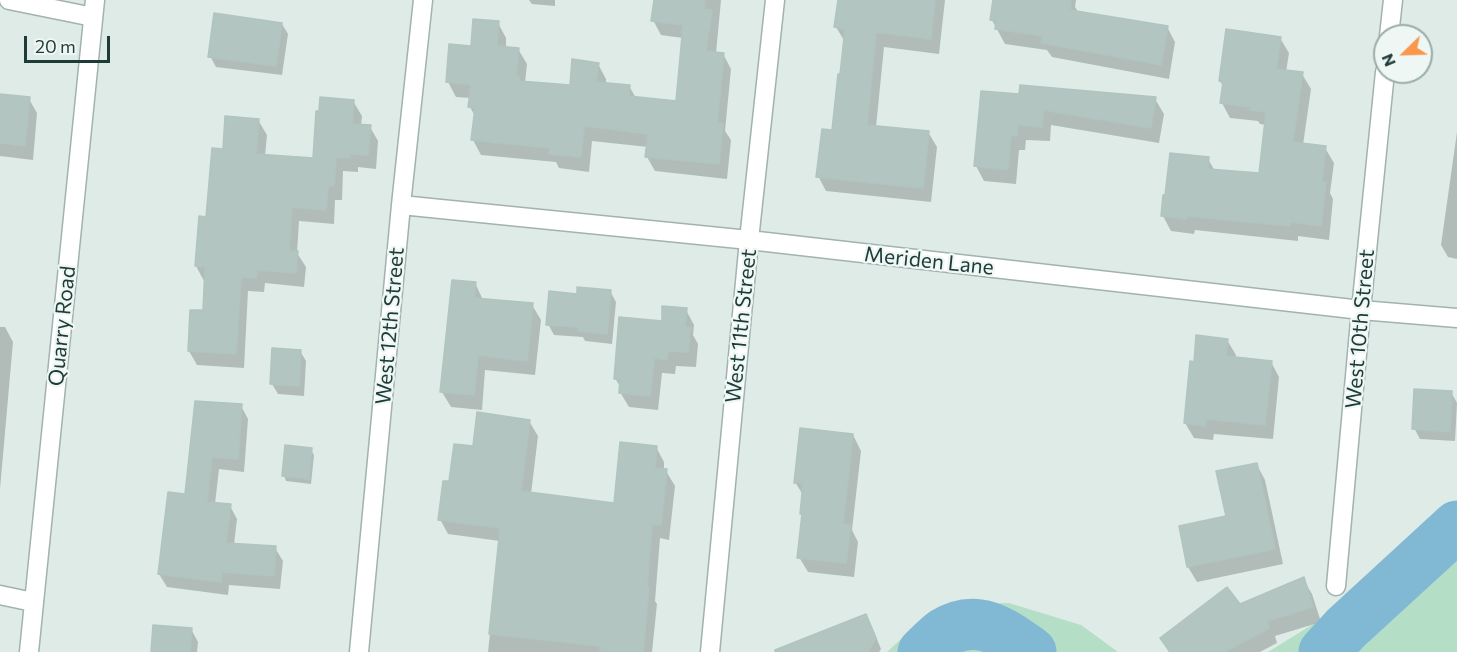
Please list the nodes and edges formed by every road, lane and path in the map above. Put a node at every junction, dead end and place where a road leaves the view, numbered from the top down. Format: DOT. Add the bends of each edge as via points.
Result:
graph roads {
  1 [pos="9,0"];
  2 [pos="423,0"];
  3 [pos="775,0"];
  4 [pos="1393,0"];
  5 [pos="94,8"];
  6 [pos="1390,24"];
  7 [pos="1384,84"];
  8 [pos="401,205"];
  9 [pos="749,240"];
  10 [pos="1361,310"];
  11 [pos="1457,318"];
  12 [pos="1336,586"];
  13 [pos="0,595"];
  14 [pos="33,602"];
  15 [pos="29,652"];
  16 [pos="359,652"];
  17 [pos="710,652"];
  1 -- 5 [label="street"];
  2 -- 8 [label="street, West 12th Street"];
  3 -- 9 [label="street, West 11th Street"];
  4 -- 6 [label="street"];
  5 -- 14 [label="street, Quarry Road"];
  7 -- 10 [label="street, West 10th Street"];
  8 -- 9 [label="street, Meriden Lane"];
  8 -- 16 [label="street, West 12th Street"];
  9 -- 10 [label="street, Meriden Lane"];
  9 -- 17 [label="street, West 11th Street"];
  10 -- 11 [label="street, Meriden Lane"];
  10 -- 12 [label="street, West 10th Street"];
  13 -- 14 [label="street"];
  14 -- 15 [label="street, Quarry Road"];
}
